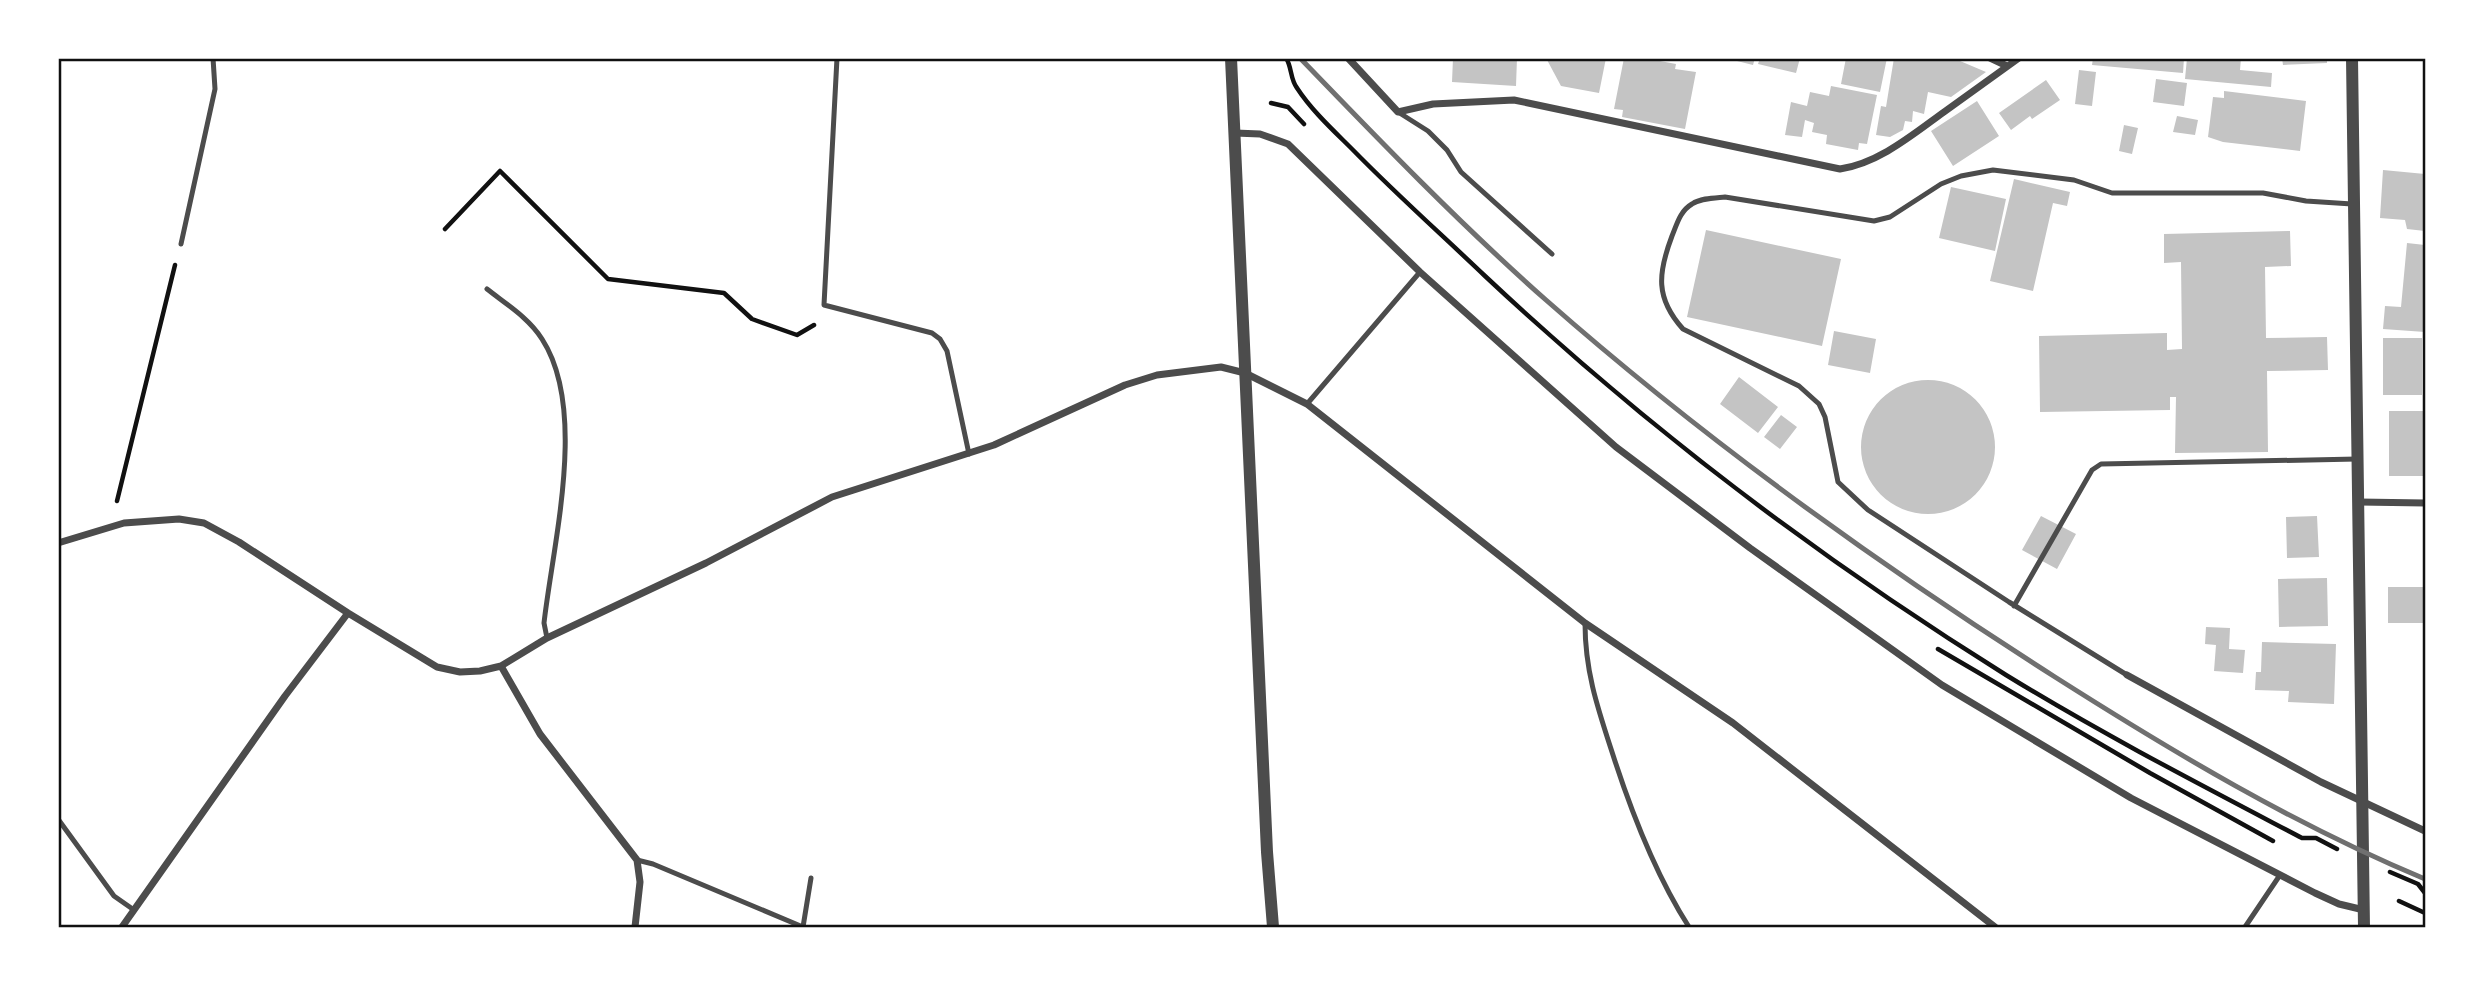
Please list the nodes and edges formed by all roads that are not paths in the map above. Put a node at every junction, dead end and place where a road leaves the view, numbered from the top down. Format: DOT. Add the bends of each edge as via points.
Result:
graph roads {
  1 [pos="213,58"];
  2 [pos="837,58"];
  3 [pos="1231,58"];
  4 [pos="1348,58"];
  5 [pos="1990,58"];
  6 [pos="2019,58"];
  7 [pos="2352,58"];
  8 [pos="2007,66"];
  9 [pos="1398,112"];
  10 [pos="1235,134"];
  11 [pos="2355,204"];
  12 [pos="181,244"];
  13 [pos="1552,254"];
  14 [pos="1420,272"];
  15 [pos="487,289"];
  16 [pos="1245,373"];
  17 [pos="1307,404"];
  18 [pos="969,454"];
  19 [pos="2358,459"];
  20 [pos="2359,502"];
  21 [pos="2425,503"];
  22 [pos="58,543"];
  23 [pos="2014,606"];
  24 [pos="348,613"];
  25 [pos="1585,623"];
  26 [pos="547,638"];
  27 [pos="501,666"];
  28 [pos="2127,675"];
  29 [pos="2363,803"];
  30 [pos="58,819"];
  31 [pos="2425,831"];
  32 [pos="637,860"];
  33 [pos="2280,875"];
  34 [pos="811,878"];
  35 [pos="134,910"];
  36 [pos="2364,910"];
  37 [pos="122,927"];
  38 [pos="635,927"];
  39 [pos="803,927"];
  40 [pos="1273,927"];
  41 [pos="1689,927"];
  42 [pos="1995,927"];
  43 [pos="2245,927"];
  44 [pos="2364,927"];
  1 -- 12 [label="lane" via="215,89"];
  2 -- 18 [label="lane" via="824,305 932,333 940,339 947,351"];
  3 -- 10 [label="street"];
  4 -- 9 [label="street"];
  5 -- 8 [label="street"];
  6 -- 8 [label="street"];
  7 -- 11 [label="street"];
  8 -- 9 [label="street" via="1872,160 1840,169 1514,100 1433,104"];
  9 -- 13 [label="lane" via="1428,131 1461,172"];
  10 -- 14 [label="street" via="1260,134 1288,144"];
  10 -- 16 [label="street"];
  11 -- 19 [label="street"];
  11 -- 23 [label="lane" via="2263,193 2112,193 2074,180 1993,170 1951,180 1889,218 1874,221 1725,197 1704,199 1679,216 1660,275 1671,316 1683,328 1799,386 1819,404 1825,417 1838,482 1868,510"];
  14 -- 17 [label="lane"];
  14 -- 33 [label="street" via="1616,447 1942,685 2131,798"];
  15 -- 26 [label="lane" via="541,336 562,389 564,485 545,613"];
  16 -- 17 [label="street"];
  16 -- 18 [label="street" via="1221,367 1157,374"];
  16 -- 40 [label="street"];
  17 -- 25 [label="street"];
  18 -- 26 [label="street" via="832,497"];
  19 -- 20 [label="street"];
  19 -- 23 [label="lane" via="2101,464 2092,470"];
  20 -- 21 [label="street"];
  20 -- 29 [label="street"];
  22 -- 24 [label="street" via="124,523 179,519 204,523"];
  23 -- 28 [label="lane"];
  24 -- 27 [label="street" via="437,667 460,672"];
  24 -- 35 [label="street"];
  25 -- 41 [label="lane" via="1590,686 1629,805 1669,896"];
  25 -- 42 [label="street" via="1733,723"];
  26 -- 27 [label="street"];
  27 -- 32 [label="street" via="540,734"];
  28 -- 29 [label="street"];
  29 -- 31 [label="street"];
  29 -- 36 [label="street"];
  30 -- 35 [label="lane" via="114,897"];
  32 -- 38 [label="street" via="640,882"];
  32 -- 39 [label="lane"];
  33 -- 36 [label="street" via="2339,904"];
  33 -- 43 [label="lane"];
  34 -- 39 [label="lane"];
  35 -- 37 [label="street"];
  36 -- 44 [label="street"];
}
